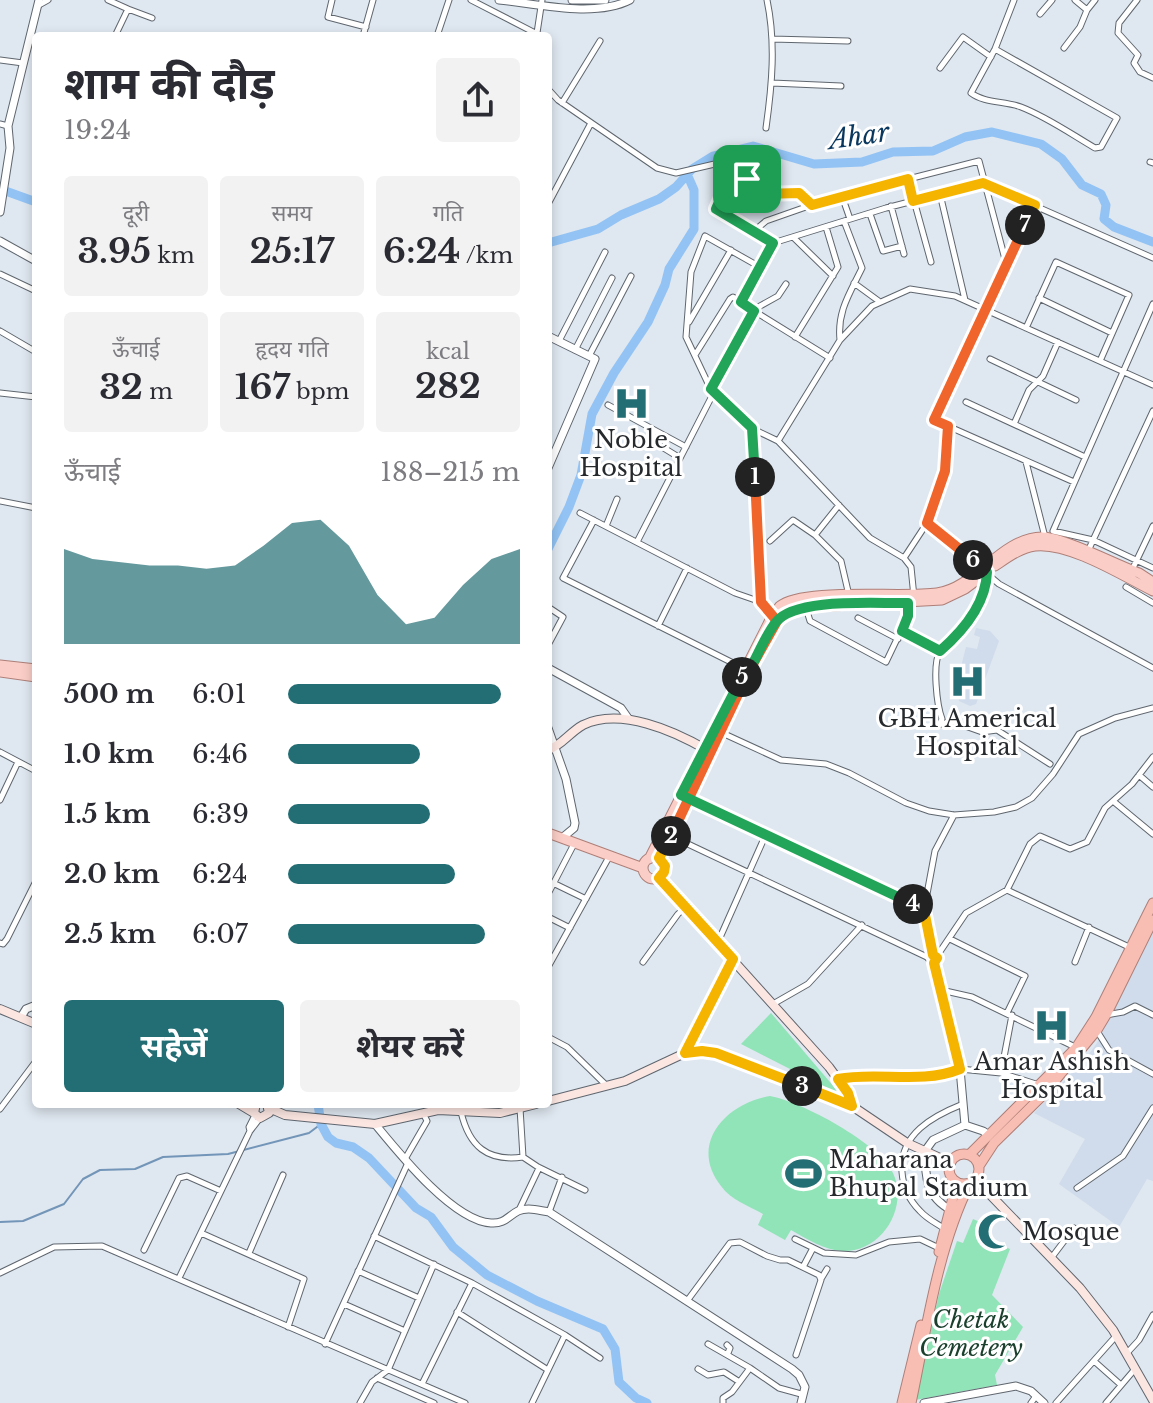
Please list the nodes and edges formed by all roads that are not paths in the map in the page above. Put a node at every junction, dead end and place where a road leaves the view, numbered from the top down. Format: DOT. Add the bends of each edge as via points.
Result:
graph roads {
  1 [pos="48,0"];
  2 [pos="108,0"];
  3 [pos="332,0"];
  4 [pos="373,0"];
  5 [pos="449,0"];
  6 [pos="471,0"];
  7 [pos="499,0"];
  8 [pos="572,0"];
  9 [pos="605,0"];
  10 [pos="630,0"];
  11 [pos="767,0"];
  12 [pos="1014,0"];
  13 [pos="1052,0"];
  14 [pos="1075,0"];
  15 [pos="1095,0"];
  16 [pos="1137,0"];
  17 [pos="542,2"];
  18 [pos="39,3"];
  19 [pos="128,9"];
  20 [pos="1087,10"];
  21 [pos="1040,14"];
  22 [pos="152,18"];
  23 [pos="366,27"];
  24 [pos="117,32"];
  25 [pos="364,32"];
  26 [pos="438,32"];
  27 [pos="535,32"];
  28 [pos="539,32"];
  29 [pos="772,39"];
  30 [pos="600,41"];
  31 [pos="848,41"];
  32 [pos="1064,48"];
  33 [pos="995,49"];
  34 [pos="991,57"];
  35 [pos="0,60"];
  36 [pos="23,63"];
  37 [pos="940,68"];
  38 [pos="1153,78"];
  39 [pos="772,83"];
  40 [pos="841,86"];
  41 [pos="552,93"];
  42 [pos="562,103"];
  43 [pos="591,123"];
  44 [pos="4,125"];
  45 [pos="766,128"];
  46 [pos="747,179"];
  47 [pos="908,179"];
  48 [pos="983,183"];
  49 [pos="940,194"];
  50 [pos="552,196"];
  51 [pos="842,196"];
  52 [pos="913,201"];
  53 [pos="812,205"];
  54 [pos="1035,205"];
  55 [pos="891,206"];
  56 [pos="0,212"];
  57 [pos="870,214"];
  58 [pos="847,220"];
  59 [pos="826,227"];
  60 [pos="753,232"];
  61 [pos="793,237"];
  62 [pos="0,241"];
  63 [pos="773,243"];
  64 [pos="902,246"];
  65 [pos="731,250"];
  66 [pos="605,252"];
  67 [pos="904,254"];
  68 [pos="1153,258"];
  69 [pos="32,259"];
  70 [pos="931,262"];
  71 [pos="1006,264"];
  72 [pos="760,267"];
  73 [pos="0,274"];
  74 [pos="631,276"];
  75 [pos="833,276"];
  76 [pos="612,278"];
  77 [pos="854,283"];
  78 [pos="786,284"];
  79 [pos="32,289"];
  80 [pos="1039,298"];
  81 [pos="965,300"];
  82 [pos="741,302"];
  83 [pos="880,302"];
  84 [pos="1153,304"];
  85 [pos="984,309"];
  86 [pos="755,312"];
  87 [pos="688,323"];
  88 [pos="1026,328"];
  89 [pos="0,331"];
  90 [pos="1112,333"];
  91 [pos="795,337"];
  92 [pos="552,338"];
  93 [pos="840,340"];
  94 [pos="559,341"];
  95 [pos="1058,342"];
  96 [pos="32,350"];
  97 [pos="575,350"];
  98 [pos="695,355"];
  99 [pos="589,356"];
  100 [pos="830,358"];
  101 [pos="990,359"];
  102 [pos="1100,361"];
  103 [pos="1123,371"];
  104 [pos="1038,383"];
  105 [pos="1153,385"];
  106 [pos="712,391"];
  107 [pos="0,393"];
  108 [pos="32,397"];
  109 [pos="1076,400"];
  110 [pos="966,402"];
  111 [pos="608,405"];
  112 [pos="1153,411"];
  113 [pos="1014,424"];
  114 [pos="948,426"];
  115 [pos="752,428"];
  116 [pos="653,429"];
  117 [pos="778,441"];
  118 [pos="686,447"];
  119 [pos="1085,457"];
  120 [pos="680,458"];
  121 [pos="552,459"];
  122 [pos="1026,461"];
  123 [pos="1074,482"];
  124 [pos="617,499"];
  125 [pos="0,501"];
  126 [pos="839,505"];
  127 [pos="32,507"];
  128 [pos="580,513"];
  129 [pos="594,520"];
  130 [pos="927,523"];
  131 [pos="606,526"];
  132 [pos="1153,526"];
  133 [pos="815,535"];
  134 [pos="1093,540"];
  135 [pos="770,541"];
  136 [pos="637,542"];
  137 [pos="1046,542"];
  138 [pos="1086,555"];
  139 [pos="904,558"];
  140 [pos="687,568"];
  141 [pos="1153,568"];
  142 [pos="984,570"];
  143 [pos="1131,574"];
  144 [pos="1153,582"];
  145 [pos="1153,591"];
  146 [pos="850,600"];
  147 [pos="913,601"];
  148 [pos="761,602"];
  149 [pos="1153,603"];
  150 [pos="806,607"];
  151 [pos="552,610"];
  152 [pos="774,618"];
  153 [pos="858,618"];
  154 [pos="658,626"];
  155 [pos="902,631"];
  156 [pos="552,638"];
  157 [pos="898,639"];
  158 [pos="940,651"];
  159 [pos="0,665"];
  160 [pos="1153,668"];
  161 [pos="32,669"];
  162 [pos="552,670"];
  163 [pos="748,670"];
  164 [pos="0,672"];
  165 [pos="32,676"];
  166 [pos="1153,708"];
  167 [pos="628,718"];
  168 [pos="720,732"];
  169 [pos="552,748"];
  170 [pos="707,750"];
  171 [pos="552,751"];
  172 [pos="0,752"];
  173 [pos="1153,757"];
  174 [pos="18,762"];
  175 [pos="1050,764"];
  176 [pos="32,769"];
  177 [pos="1139,775"];
  178 [pos="1153,787"];
  179 [pos="685,797"];
  180 [pos="0,800"];
  181 [pos="1113,801"];
  182 [pos="954,815"];
  183 [pos="766,834"];
  184 [pos="1153,834"];
  185 [pos="553,836"];
  186 [pos="671,836"];
  187 [pos="574,844"];
  188 [pos="609,857"];
  189 [pos="650,862"];
  190 [pos="750,872"];
  191 [pos="659,878"];
  192 [pos="553,883"];
  193 [pos="32,889"];
  194 [pos="1007,890"];
  195 [pos="586,899"];
  196 [pos="1153,903"];
  197 [pos="687,906"];
  198 [pos="924,910"];
  199 [pos="552,919"];
  200 [pos="1153,920"];
  201 [pos="862,925"];
  202 [pos="1089,927"];
  203 [pos="570,928"];
  204 [pos="950,939"];
  205 [pos="718,942"];
  206 [pos="0,943"];
  207 [pos="1129,947"];
  208 [pos="933,958"];
  209 [pos="733,959"];
  210 [pos="552,960"];
  211 [pos="643,962"];
  212 [pos="1075,962"];
  213 [pos="940,990"];
  214 [pos="773,1004"];
  215 [pos="32,1007"];
  216 [pos="0,1009"];
  217 [pos="1009,1014"];
  218 [pos="1106,1015"];
  219 [pos="1153,1015"];
  220 [pos="21,1017"];
  221 [pos="32,1022"];
  222 [pos="1097,1030"];
  223 [pos="552,1039"];
  224 [pos="1076,1048"];
  225 [pos="685,1053"];
  226 [pos="32,1066"];
  227 [pos="960,1069"];
  228 [pos="1001,1073"];
  229 [pos="1153,1074"];
  230 [pos="838,1079"];
  231 [pos="607,1086"];
  232 [pos="1040,1086"];
  233 [pos="552,1100"];
  234 [pos="963,1104"];
  235 [pos="852,1106"];
  236 [pos="422,1108"];
  237 [pos="520,1108"];
  238 [pos="1153,1108"];
  239 [pos="0,1109"];
  240 [pos="502,1109"];
  241 [pos="261,1111"];
  242 [pos="461,1112"];
  243 [pos="1144,1123"];
  244 [pos="371,1124"];
  245 [pos="965,1125"];
  246 [pos="1153,1128"];
  247 [pos="989,1135"];
  248 [pos="907,1143"];
  249 [pos="925,1151"];
  250 [pos="969,1155"];
  251 [pos="523,1157"];
  252 [pos="951,1163"];
  253 [pos="405,1165"];
  254 [pos="979,1166"];
  255 [pos="539,1168"];
  256 [pos="283,1175"];
  257 [pos="562,1177"];
  258 [pos="973,1181"];
  259 [pos="957,1182"];
  260 [pos="1077,1188"];
  261 [pos="585,1190"];
  262 [pos="221,1191"];
  263 [pos="951,1210"];
  264 [pos="518,1211"];
  265 [pos="549,1212"];
  266 [pos="1074,1228"];
  267 [pos="945,1229"];
  268 [pos="201,1233"];
  269 [pos="374,1236"];
  270 [pos="795,1239"];
  271 [pos="813,1248"];
  272 [pos="943,1249"];
  273 [pos="144,1250"];
  274 [pos="249,1253"];
  275 [pos="1052,1257"];
  276 [pos="434,1264"];
  277 [pos="803,1267"];
  278 [pos="827,1269"];
  279 [pos="358,1271"];
  280 [pos="0,1273"];
  281 [pos="179,1278"];
  282 [pos="821,1280"];
  283 [pos="472,1283"];
  284 [pos="419,1298"];
  285 [pos="687,1301"];
  286 [pos="344,1304"];
  287 [pos="457,1312"];
  288 [pos="1153,1315"];
  289 [pos="288,1327"];
  290 [pos="405,1331"];
  291 [pos="565,1335"];
  292 [pos="1116,1336"];
  293 [pos="325,1344"];
  294 [pos="708,1344"];
  295 [pos="727,1345"];
  296 [pos="728,1353"];
  297 [pos="1126,1354"];
  298 [pos="796,1355"];
  299 [pos="600,1358"];
  300 [pos="1094,1361"];
  301 [pos="750,1368"];
  302 [pos="698,1369"];
  303 [pos="1135,1369"];
  304 [pos="388,1370"];
  305 [pos="548,1370"];
  306 [pos="377,1378"];
  307 [pos="738,1381"];
  308 [pos="424,1385"];
  309 [pos="1121,1385"];
  310 [pos="1033,1397"];
  311 [pos="422,1400"];
  312 [pos="800,1400"];
  313 [pos="1150,1400"];
  314 [pos="360,1403"];
  315 [pos="434,1403"];
  316 [pos="465,1403"];
  317 [pos="532,1403"];
  318 [pos="723,1403"];
  319 [pos="902,1403"];
  320 [pos="911,1403"];
  321 [pos="924,1403"];
  322 [pos="1044,1403"];
  323 [pos="1056,1403"];
  324 [pos="1106,1403"];
  1 -- 18 [label="street"];
  2 -- 19 [label="street"];
  3 -- 23 [label="street" via="328,17"];
  4 -- 23 [label="street"];
  5 -- 26 [label="street"];
  6 -- 27 [label="street"];
  7 -- 17 [label="street"];
  8 -- 9 [label="street"];
  10 -- 17 [label="street" via="592,9"];
  11 -- 29 [label="street"];
  12 -- 33 [label="street"];
  13 -- 21 [label="street"];
  14 -- 20 [label="street"];
  15 -- 20 [label="street"];
  16 -- 38 [label="street" via="1119,23 1118,33 1138,55 1134,63 1140,72"];
  17 -- 28 [label="street"];
  18 -- 36 [label="street"];
  19 -- 22 [label="street"];
  19 -- 24 [label="street"];
  20 -- 32 [label="street"];
  23 -- 25 [label="street"];
  29 -- 31 [label="street"];
  29 -- 39 [label="street"];
  30 -- 42 [label="street"];
  33 -- 34 [label="street"];
  33 -- 34 [label="street" via="1117,118 1101,147 1019,106 974,96 972,89"];
  34 -- 37 [label="street" via="963,37"];
  35 -- 36 [label="street"];
  36 -- 44 [label="street"];
  39 -- 40 [label="street"];
  39 -- 45 [label="street"];
  41 -- 42 [label="street"];
  42 -- 43 [label="street"];
  43 -- 46 [label="street" via="657,168 676,173 719,163"];
  43 -- 50 [label="street"];
  44 -- 56 [label="street" via="10,148"];
  46 -- 53 [label="street" via="763,194 799,193"];
  46 -- 60 [label="street" via="723,193 716,209"];
  47 -- 48 [label="street" via="979,161"];
  47 -- 51 [label="street"];
  47 -- 52 [label="street"];
  48 -- 49 [label="street"];
  48 -- 54 [label="street"];
  48 -- 71 [label="street"];
  49 -- 52 [label="street"];
  49 -- 81 [label="street"];
  51 -- 53 [label="street"];
  51 -- 58 [label="street"];
  52 -- 55 [label="street"];
  52 -- 70 [label="street"];
  53 -- 60 [label="street" via="766,221"];
  54 -- 68 [label="street"];
  54 -- 71 [label="street"];
  55 -- 57 [label="street"];
  55 -- 64 [label="street"];
  57 -- 58 [label="street"];
  57 -- 64 [label="street" via="883,251"];
  58 -- 59 [label="street"];
  58 -- 77 [label="street" via="862,268"];
  59 -- 61 [label="street"];
  59 -- 75 [label="street" via="838,267"];
  60 -- 63 [label="street"];
  61 -- 63 [label="street"];
  61 -- 75 [label="street"];
  62 -- 69 [label="street"];
  63 -- 72 [label="street"];
  64 -- 67 [label="street"];
  65 -- 72 [label="street"];
  65 -- 87 [label="street"];
  65 -- 87 [label="street" via="705,236 691,272"];
  66 -- 94 [label="street"];
  71 -- 85 [label="street"];
  72 -- 82 [label="street"];
  73 -- 79 [label="street"];
  74 -- 99 [label="street"];
  75 -- 91 [label="street"];
  76 -- 97 [label="street"];
  77 -- 83 [label="street"];
  77 -- 93 [label="street" via="838,321"];
  78 -- 86 [label="street"];
  80 -- 88 [label="street"];
  80 -- 90 [label="street"];
  80 -- 90 [label="street" via="1056,262 1129,295"];
  81 -- 83 [label="street" via="910,289"];
  81 -- 85 [label="street"];
  82 -- 86 [label="street"];
  82 -- 98 [label="street" via="730,299"];
  83 -- 93 [label="street"];
  84 -- 103 [label="street"];
  85 -- 88 [label="street"];
  85 -- 114 [label="street" via="934,420"];
  86 -- 91 [label="street"];
  86 -- 106 [label="street"];
  87 -- 98 [label="street" via="686,337"];
  88 -- 95 [label="street"];
  89 -- 96 [label="street"];
  90 -- 102 [label="street"];
  91 -- 100 [label="street"];
  92 -- 94 [label="street"];
  93 -- 100 [label="street"];
  94 -- 97 [label="street"];
  95 -- 102 [label="street"];
  95 -- 104 [label="street"];
  97 -- 99 [label="street"];
  98 -- 106 [label="street"];
  99 -- 121 [label="street" via="595,359"];
  100 -- 117 [label="street"];
  101 -- 104 [label="street"];
  102 -- 103 [label="street"];
  103 -- 105 [label="street"];
  103 -- 119 [label="street"];
  104 -- 109 [label="street"];
  104 -- 113 [label="street" via="1029,390"];
  106 -- 115 [label="street"];
  106 -- 118 [label="street"];
  107 -- 108 [label="street"];
  110 -- 113 [label="street"];
  111 -- 116 [label="street"];
  112 -- 134 [label="street"];
  113 -- 119 [label="street"];
  114 -- 122 [label="street"];
  114 -- 130 [label="street" via="945,471"];
  115 -- 117 [label="street"];
  115 -- 148 [label="street"];
  116 -- 118 [label="street"];
  116 -- 120 [label="street" via="654,442"];
  117 -- 126 [label="street"];
  118 -- 120 [label="street"];
  119 -- 123 [label="street"];
  120 -- 136 [label="street"];
  122 -- 123 [label="street"];
  122 -- 137 [label="street"];
  123 -- 134 [label="street" via="1053,531"];
  124 -- 131 [label="street"];
  125 -- 127 [label="street"];
  126 -- 133 [label="street"];
  126 -- 139 [label="street" via="870,538"];
  128 -- 129 [label="street"];
  129 -- 131 [label="street"];
  129 -- 154 [label="street" via="563,578"];
  130 -- 139 [label="street"];
  130 -- 142 [label="street"];
  131 -- 136 [label="street"];
  132 -- 143 [label="street"];
  133 -- 135 [label="street" via="793,520"];
  133 -- 146 [label="street" via="841,561"];
  134 -- 138 [label="street"];
  134 -- 143 [label="street"];
  136 -- 140 [label="street"];
  137 -- 138 [label="main road"];
  137 -- 142 [label="main road"];
  138 -- 143 [label="main road"];
  139 -- 147 [label="street" via="911,567"];
  140 -- 148 [label="street"];
  140 -- 154 [label="street"];
  141 -- 143 [label="street"];
  142 -- 147 [label="main road" via="965,589 942,600"];
  142 -- 158 [label="street" via="982,597 958,635"];
  142 -- 160 [label="street" via="999,584"];
  143 -- 144 [label="main road"];
  143 -- 145 [label="main road"];
  143 -- 149 [label="street"];
  146 -- 147 [label="main road"];
  146 -- 150 [label="main road"];
  146 -- 152 [label="main road" via="787,603"];
  147 -- 155 [label="street"];
  148 -- 152 [label="street"];
  150 -- 152 [label="main road"];
  150 -- 157 [label="street" via="810,621 886,662"];
  151 -- 156 [label="street" via="563,617"];
  152 -- 163 [label="main road"];
  153 -- 157 [label="street"];
  154 -- 163 [label="street"];
  155 -- 157 [label="street"];
  155 -- 158 [label="street"];
  158 -- 175 [label="street" via="935,668 939,725 951,721 982,732 997,730"];
  159 -- 161 [label="main road"];
  162 -- 167 [label="street" via="621,708"];
  163 -- 168 [label="main road"];
  163 -- 170 [label="main road"];
  164 -- 165 [label="main road"];
  166 -- 182 [label="street" via="1079,734 1053,774 1016,807"];
  167 -- 169 [label="main road" via="584,725"];
  167 -- 170 [label="main road"];
  168 -- 170 [label="main road"];
  168 -- 182 [label="street" via="781,760 826,764 906,803"];
  170 -- 179 [label="main road"];
  171 -- 185 [label="street" via="566,779 575,823"];
  172 -- 174 [label="street"];
  173 -- 177 [label="street"];
  174 -- 176 [label="street"];
  174 -- 180 [label="street"];
  177 -- 178 [label="street"];
  177 -- 181 [label="street"];
  179 -- 183 [label="street"];
  179 -- 186 [label="main road"];
  179 -- 189 [label="main road"];
  181 -- 184 [label="street"];
  181 -- 194 [label="street" via="1087,842 1070,849 1040,836 1030,844"];
  182 -- 198 [label="street" via="935,851"];
  183 -- 190 [label="street"];
  183 -- 198 [label="street"];
  185 -- 187 [label="main road"];
  186 -- 189 [label="main road"];
  186 -- 190 [label="street"];
  187 -- 188 [label="main road"];
  187 -- 192 [label="street"];
  188 -- 189 [label="main road"];
  188 -- 195 [label="street"];
  189 -- 191 [label="main road" via="649,877"];
  189 -- 191 [label="main road" via="665,866"];
  190 -- 201 [label="street"];
  190 -- 205 [label="street"];
  191 -- 197 [label="main road"];
  192 -- 195 [label="street"];
  193 -- 206 [label="street"];
  194 -- 202 [label="street"];
  194 -- 204 [label="street" via="966,913"];
  195 -- 203 [label="street"];
  196 -- 207 [label="highway"];
  197 -- 205 [label="main road"];
  197 -- 211 [label="street"];
  198 -- 208 [label="street"];
  199 -- 203 [label="street"];
  200 -- 218 [label="highway"];
  201 -- 208 [label="street"];
  201 -- 214 [label="street" via="808,984"];
  202 -- 207 [label="street"];
  202 -- 212 [label="street"];
  203 -- 210 [label="street"];
  204 -- 208 [label="street"];
  204 -- 217 [label="street" via="1025,976"];
  205 -- 209 [label="main road"];
  207 -- 224 [label="highway"];
  208 -- 213 [label="street"];
  209 -- 214 [label="main road"];
  209 -- 225 [label="street"];
  213 -- 217 [label="street"];
  213 -- 227 [label="street"];
  214 -- 230 [label="main road"];
  215 -- 220 [label="street"];
  216 -- 220 [label="main road"];
  217 -- 224 [label="street"];
  217 -- 228 [label="street"];
  218 -- 219 [label="street" via="1135,1006"];
  218 -- 222 [label="highway"];
  220 -- 221 [label="main road"];
  222 -- 229 [label="street" via="1109,1050"];
  222 -- 254 [label="highway"];
  223 -- 231 [label="street"];
  224 -- 232 [label="highway"];
  225 -- 231 [label="main road"];
  225 -- 235 [label="main road" via="716,1053"];
  226 -- 239 [label="street"];
  227 -- 228 [label="street"];
  227 -- 230 [label="street" via="941,1077"];
  227 -- 234 [label="street"];
  228 -- 232 [label="street"];
  230 -- 235 [label="main road"];
  231 -- 233 [label="main road"];
  232 -- 247 [label="highway"];
  234 -- 245 [label="street"];
  234 -- 248 [label="street" via="932,1118"];
  235 -- 248 [label="main road"];
  236 -- 242 [label="main road"];
  236 -- 244 [label="main road"];
  236 -- 253 [label="street" via="427,1121"];
  237 -- 240 [label="main road"];
  237 -- 251 [label="street"];
  238 -- 243 [label="street"];
  240 -- 242 [label="main road"];
  241 -- 244 [label="main road"];
  241 -- 262 [label="street"];
  242 -- 251 [label="street" via="466,1135 475,1144 504,1160"];
  243 -- 246 [label="street"];
  243 -- 260 [label="street" via="1123,1156"];
  244 -- 253 [label="street"];
  245 -- 247 [label="street"];
  245 -- 249 [label="street" via="933,1140"];
  247 -- 250 [label="highway"];
  248 -- 249 [label="main road"];
  248 -- 267 [label="street" via="902,1165 908,1194 921,1213"];
  249 -- 252 [label="main road"];
  249 -- 263 [label="street" via="930,1191"];
  250 -- 252 [label="highway"];
  250 -- 254 [label="highway"];
  251 -- 255 [label="street"];
  252 -- 259 [label="highway"];
  253 -- 264 [label="street" via="475,1219 508,1220"];
  253 -- 269 [label="street"];
  254 -- 258 [label="highway"];
  255 -- 257 [label="street"];
  255 -- 264 [label="street"];
  256 -- 274 [label="street"];
  257 -- 261 [label="street"];
  257 -- 265 [label="street"];
  258 -- 259 [label="highway"];
  258 -- 272 [label="highway"];
  258 -- 275 [label="main road"];
  259 -- 263 [label="highway"];
  262 -- 268 [label="street"];
  262 -- 273 [label="street" via="187,1176 179,1178"];
  263 -- 267 [label="highway"];
  264 -- 265 [label="street"];
  265 -- 285 [label="street"];
  266 -- 275 [label="street"];
  267 -- 272 [label="highway"];
  268 -- 274 [label="street"];
  268 -- 281 [label="street"];
  269 -- 276 [label="street"];
  269 -- 279 [label="street"];
  270 -- 271 [label="street"];
  271 -- 272 [label="street" via="856,1255 889,1242 920,1239"];
  271 -- 277 [label="street"];
  272 -- 319 [label="highway"];
  272 -- 320 [label="highway"];
  274 -- 289 [label="street" via="304,1279"];
  275 -- 292 [label="main road"];
  276 -- 283 [label="street"];
  276 -- 284 [label="street"];
  277 -- 282 [label="street"];
  277 -- 285 [label="street" via="740,1242 730,1243"];
  278 -- 282 [label="street"];
  279 -- 284 [label="street"];
  279 -- 286 [label="street"];
  280 -- 281 [label="street" via="54,1247 78,1244 102,1246"];
  281 -- 289 [label="street"];
  282 -- 298 [label="street"];
  283 -- 287 [label="street"];
  283 -- 291 [label="street"];
  284 -- 290 [label="street"];
  285 -- 312 [label="street" via="792,1369 805,1387"];
  286 -- 290 [label="street"];
  286 -- 293 [label="street"];
  287 -- 305 [label="street"];
  287 -- 308 [label="street"];
  288 -- 297 [label="street"];
  289 -- 293 [label="street"];
  290 -- 304 [label="street"];
  291 -- 299 [label="street"];
  291 -- 305 [label="street"];
  292 -- 297 [label="main road"];
  292 -- 300 [label="street"];
  293 -- 304 [label="street"];
  294 -- 296 [label="street"];
  295 -- 296 [label="street"];
  296 -- 301 [label="street"];
  297 -- 303 [label="main road"];
  300 -- 309 [label="street"];
  300 -- 323 [label="street"];
  301 -- 307 [label="street"];
  301 -- 312 [label="street"];
  302 -- 307 [label="street" via="708,1375 724,1372"];
  303 -- 309 [label="street"];
  303 -- 313 [label="main road"];
  304 -- 306 [label="street"];
  304 -- 308 [label="street"];
  305 -- 317 [label="street"];
  306 -- 311 [label="street"];
  306 -- 314 [label="street"];
  307 -- 318 [label="street"];
  308 -- 311 [label="street"];
  308 -- 316 [label="street"];
  309 -- 324 [label="street"];
  310 -- 321 [label="street" via="1016,1386"];
  310 -- 322 [label="street"];
  311 -- 315 [label="street"];
}
